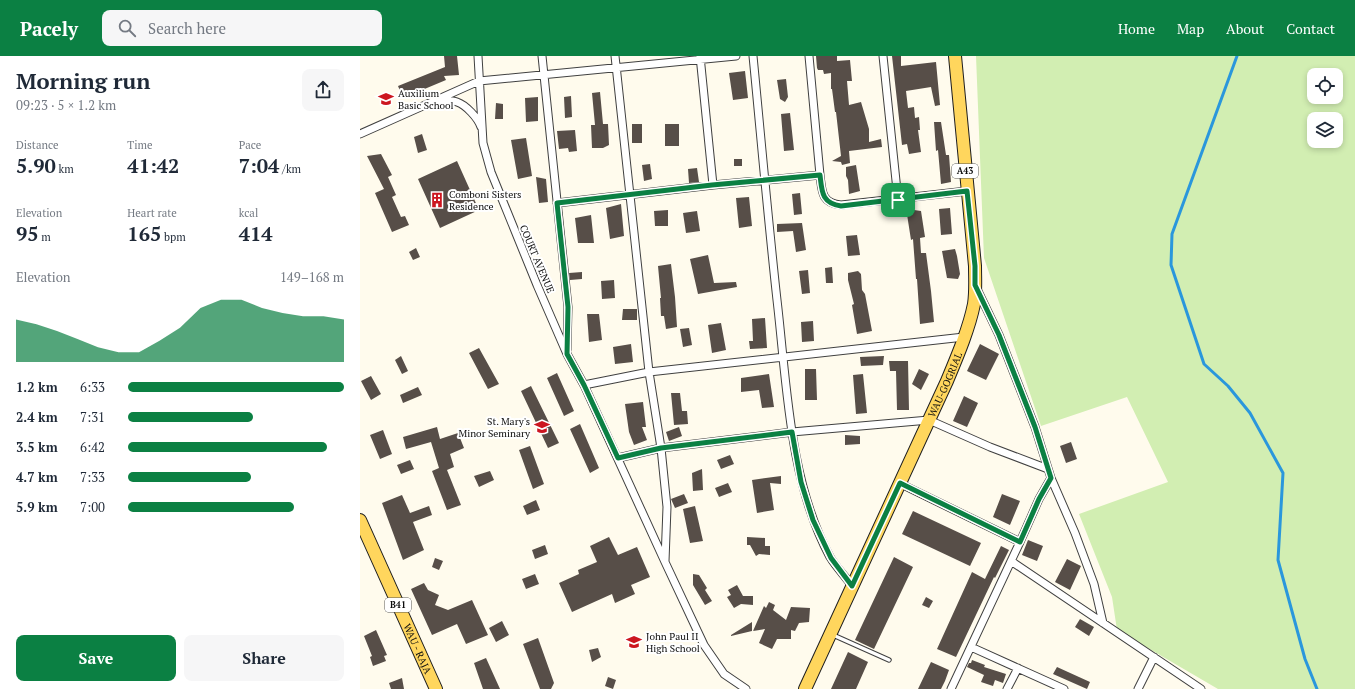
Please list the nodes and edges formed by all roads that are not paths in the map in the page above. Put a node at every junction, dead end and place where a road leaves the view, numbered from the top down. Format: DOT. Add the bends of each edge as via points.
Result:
graph roads {
  1 [pos="478,56"];
  2 [pos="542,56"];
  3 [pos="615,56"];
  4 [pos="736,56"];
  5 [pos="754,56"];
  6 [pos="809,56"];
  7 [pos="882,56"];
  8 [pos="955,56"];
  9 [pos="700,58"];
  10 [pos="616,68"];
  11 [pos="543,74"];
  12 [pos="480,81"];
  13 [pos="435,101"];
  14 [pos="360,134"];
  15 [pos="483,142"];
  16 [pos="820,175"];
  17 [pos="764,180"];
  18 [pos="712,185"];
  19 [pos="967,191"];
  20 [pos="630,194"];
  21 [pos="898,200"];
  22 [pos="557,203"];
  23 [pos="975,285"];
  24 [pos="964,337"];
  25 [pos="567,354"];
  26 [pos="784,356"];
  27 [pos="649,372"];
  28 [pos="584,385"];
  29 [pos="929,420"];
  30 [pos="792,432"];
  31 [pos="661,448"];
  32 [pos="618,458"];
  33 [pos="1048,469"];
  34 [pos="1051,478"];
  35 [pos="900,483"];
  36 [pos="360,520"];
  37 [pos="1020,542"];
  38 [pos="1011,561"];
  39 [pos="665,562"];
  40 [pos="852,586"];
  41 [pos="1103,623"];
  42 [pos="830,634"];
  43 [pos="971,647"];
  44 [pos="1154,657"];
  45 [pos="889,660"];
  46 [pos="1018,668"];
  47 [pos="436,689"];
  48 [pos="746,689"];
  49 [pos="805,689"];
  50 [pos="952,689"];
  51 [pos="1007,689"];
  52 [pos="1064,689"];
  53 [pos="1138,689"];
  54 [pos="1201,689"];
  1 -- 12 [label="street, COURT AVENUE"];
  2 -- 11 [label="street"];
  3 -- 10 [label="street"];
  4 -- 9 [label="street"];
  5 -- 17 [label="street"];
  6 -- 16 [label="street"];
  7 -- 21 [label="street"];
  8 -- 19 [label="main road, WAU-GOGRIAL / A43"];
  9 -- 10 [label="street"];
  9 -- 18 [label="street"];
  10 -- 11 [label="street"];
  10 -- 20 [label="street"];
  11 -- 12 [label="street"];
  11 -- 22 [label="street"];
  12 -- 13 [label="street"];
  12 -- 15 [label="street, COURT AVENUE"];
  13 -- 14 [label="street"];
  13 -- 15 [label="street" via="455,101 464,105 480,125"];
  15 -- 25 [label="street, COURT AVENUE" via="491,172"];
  16 -- 17 [label="street"];
  16 -- 21 [label="street" via="825,198 834,205"];
  17 -- 18 [label="street"];
  17 -- 26 [label="street"];
  18 -- 20 [label="street"];
  19 -- 21 [label="street"];
  19 -- 23 [label="main road, WAU-GOGRIAL / A43"];
  20 -- 22 [label="street"];
  20 -- 27 [label="street"];
  22 -- 25 [label="street" via="568,307"];
  23 -- 24 [label="main road, WAU-GOGRIAL / A43" via="973,305"];
  23 -- 33 [label="street" via="999,335 1035,427"];
  24 -- 26 [label="street"];
  24 -- 29 [label="main road, WAU-GOGRIAL / A43"];
  25 -- 28 [label="street, COURT AVENUE"];
  26 -- 27 [label="street"];
  26 -- 30 [label="street"];
  27 -- 28 [label="street"];
  27 -- 31 [label="street"];
  28 -- 32 [label="street, COURT AVENUE"];
  29 -- 30 [label="street"];
  29 -- 33 [label="street"];
  29 -- 35 [label="main road, WAU-GOGRIAL / A43"];
  30 -- 31 [label="street"];
  30 -- 40 [label="street" via="801,482 813,520 831,558"];
  31 -- 32 [label="street"];
  31 -- 39 [label="street" via="667,507"];
  32 -- 39 [label="street, COURT AVENUE"];
  33 -- 34 [label="street"];
  34 -- 37 [label="street"];
  34 -- 41 [label="street" via="1076,533 1094,584"];
  35 -- 37 [label="street"];
  35 -- 40 [label="main road, WAU-GOGRIAL / A43"];
  36 -- 47 [label="main road, WAU - RAJA / B41"];
  37 -- 38 [label="street"];
  38 -- 41 [label="street"];
  38 -- 43 [label="street"];
  39 -- 48 [label="street, COURT AVENUE" via="704,645 724,674"];
  40 -- 42 [label="main road, WAU-GOGRIAL / A43"];
  41 -- 44 [label="street"];
  42 -- 45 [label="lane"];
  42 -- 49 [label="main road, WAU-GOGRIAL / A43"];
  43 -- 46 [label="street"];
  43 -- 50 [label="street"];
  44 -- 53 [label="street"];
  44 -- 54 [label="street"];
  46 -- 51 [label="street"];
  46 -- 52 [label="street"];
}
